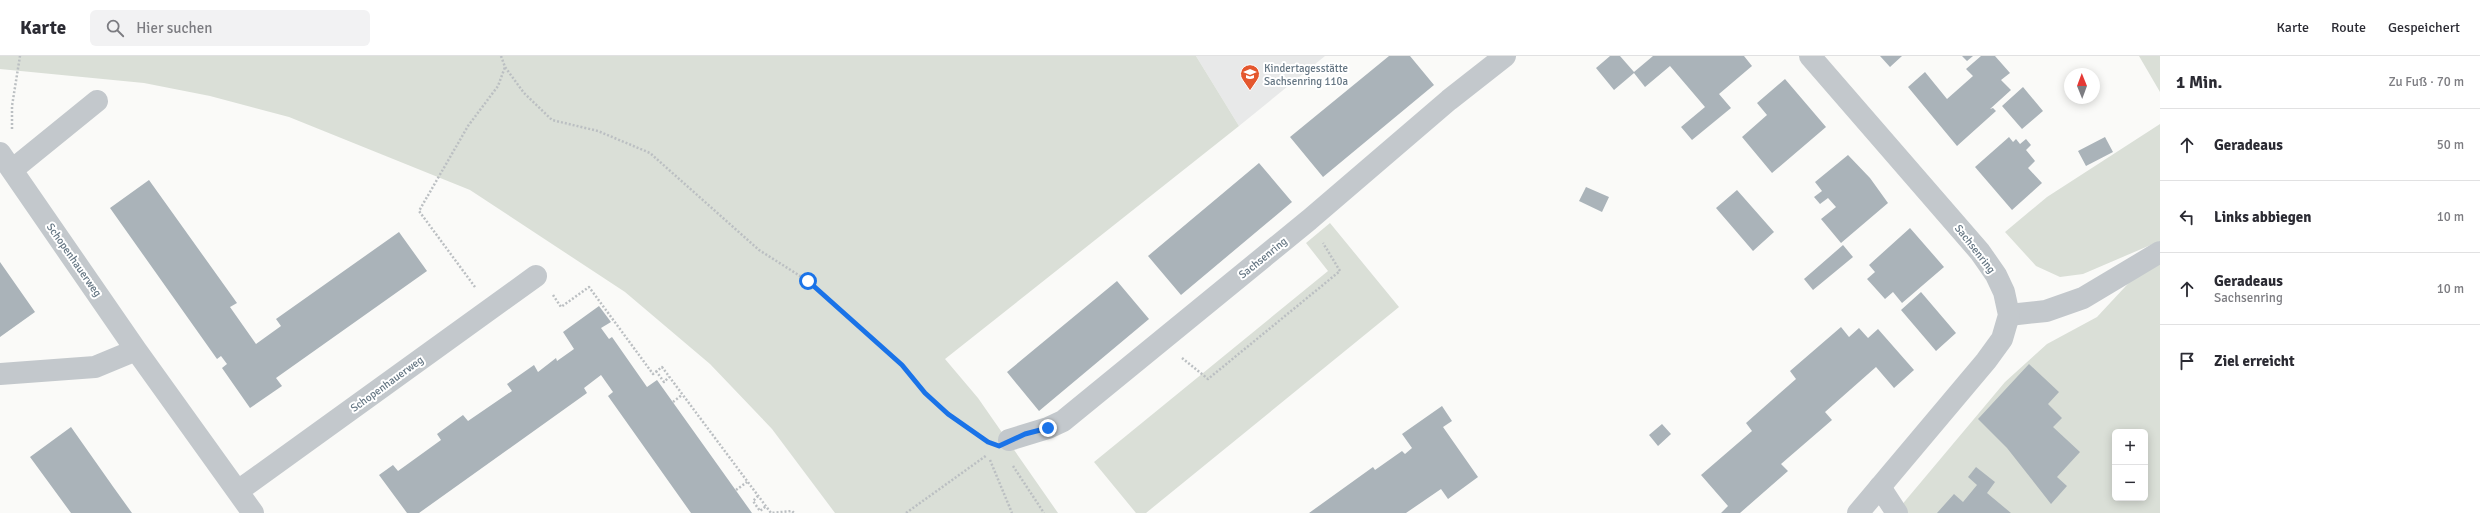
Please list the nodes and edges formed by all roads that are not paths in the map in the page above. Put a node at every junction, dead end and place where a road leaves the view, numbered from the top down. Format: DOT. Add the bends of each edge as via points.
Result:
graph roads {
  1 [pos="1505,56"];
  2 [pos="1810,56"];
  3 [pos="97,101"];
  4 [pos="5,159"];
  5 [pos="2160,252"];
  6 [pos="542,282"];
  7 [pos="2009,315"];
  8 [pos="136,350"];
  9 [pos="0,374"];
  10 [pos="1004,443"];
  11 [pos="1880,487"];
  12 [pos="238,491"];
  13 [pos="253,513"];
  14 [pos="1858,513"];
  15 [pos="1897,513"];
  1 -- 10 [label="street, Sachsenring" via="1063,421"];
  2 -- 7 [label="street, Sachsenring" via="1980,252 2004,292"];
  3 -- 4 [label="street"];
  4 -- 8 [label="street, Schopenhauerweg"];
  5 -- 7 [label="street" via="2083,298 2046,311"];
  6 -- 12 [label="street, Schopenhauerweg" via="492,309"];
  7 -- 11 [label="street, Sachsenring" via="2002,340"];
  8 -- 9 [label="street" via="95,367"];
  8 -- 12 [label="street, Schopenhauerweg"];
  11 -- 14 [label="street, Sachsenring"];
  11 -- 15 [label="street"];
  12 -- 13 [label="street, Schopenhauerweg"];
}
